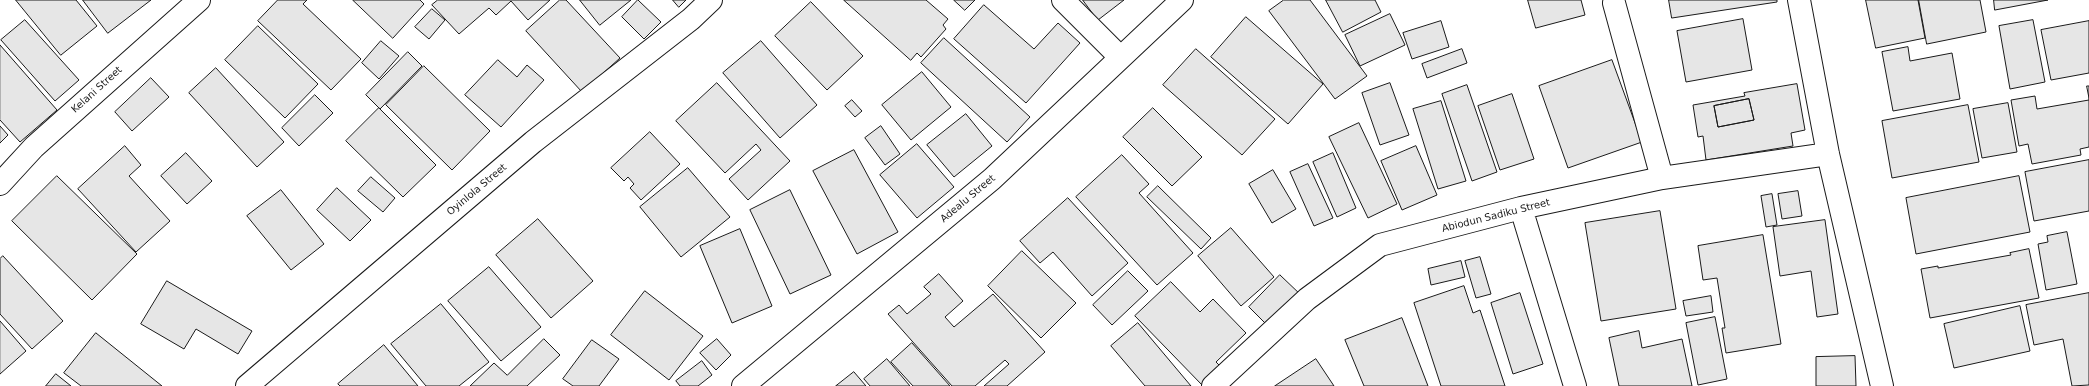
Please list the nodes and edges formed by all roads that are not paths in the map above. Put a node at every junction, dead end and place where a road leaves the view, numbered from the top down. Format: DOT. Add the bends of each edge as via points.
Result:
graph roads {
  1 [pos="198,0"];
  2 [pos="711,0"];
  3 [pos="1063,0"];
  4 [pos="1182,0"];
  5 [pos="1799,0"];
  6 [pos="1614,3"];
  7 [pos="1120,57"];
  8 [pos="1828,154"];
  9 [pos="1662,178"];
  10 [pos="0,184"];
  11 [pos="1521,208"];
  12 [pos="247,386"];
  13 [pos="743,386"];
  14 [pos="1213,386"];
  15 [pos="1575,386"];
  16 [pos="1882,386"];
  1 -- 10 [label="street, Kelani Street" via="34,147"];
  2 -- 12 [label="street, Oyinlola Street" via="691,19 533,142"];
  3 -- 7 [label="street"];
  4 -- 7 [label="street, Adealu Street"];
  5 -- 8 [label="street"];
  6 -- 9 [label="street"];
  7 -- 13 [label="street, Adealu Street" via="992,179"];
  8 -- 9 [label="street, Abiodun Sadiku Street"];
  8 -- 16 [label="street"];
  9 -- 11 [label="street, Abiodun Sadiku Street"];
  11 -- 14 [label="street, Abiodun Sadiku Street" via="1380,245 1307,299"];
  11 -- 15 [label="street"];
}
